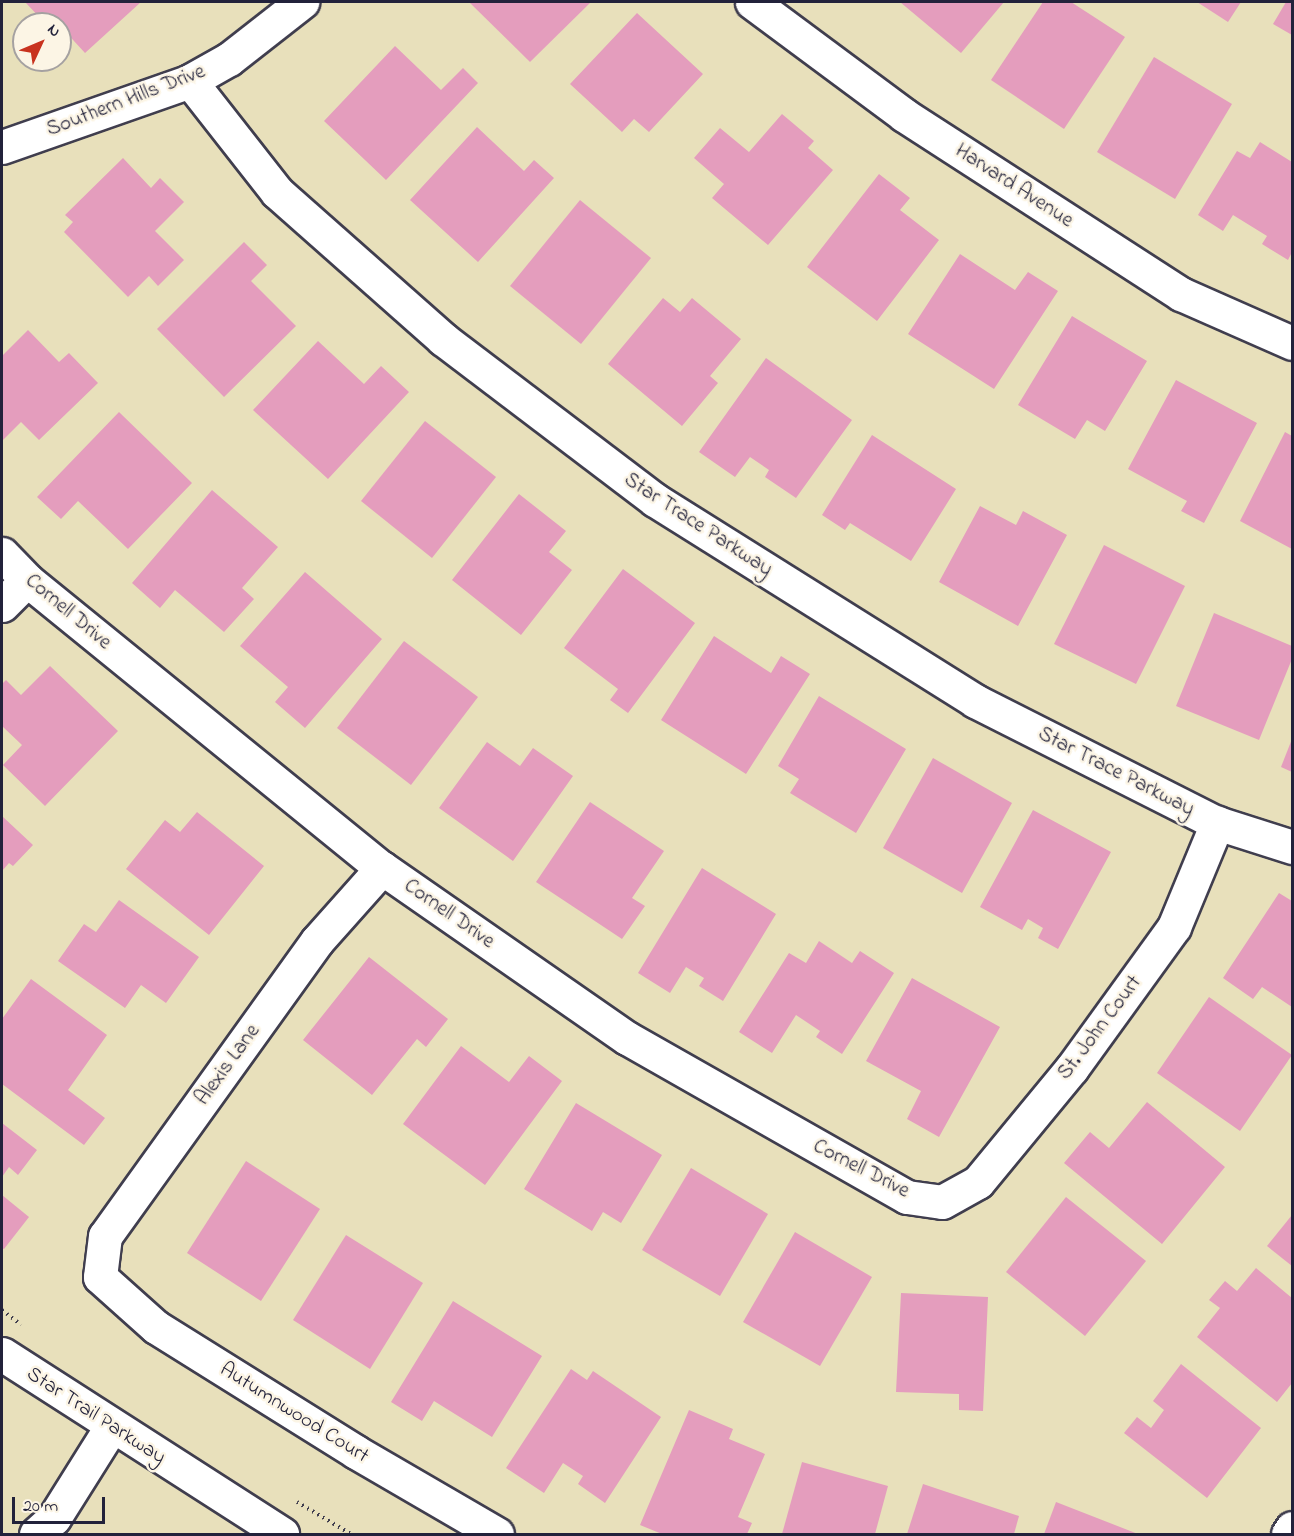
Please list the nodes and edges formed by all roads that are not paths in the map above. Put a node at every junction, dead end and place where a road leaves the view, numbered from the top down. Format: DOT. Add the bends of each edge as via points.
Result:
graph roads {
  1 [pos="302,2"];
  2 [pos="752,2"];
  3 [pos="190,81"];
  4 [pos="3,142"];
  5 [pos="1293,343"];
  6 [pos="2,554"];
  7 [pos="27,580"];
  8 [pos="2,605"];
  9 [pos="1217,823"];
  10 [pos="1293,847"];
  11 [pos="382,868"];
  12 [pos="942,1202"];
  13 [pos="100,1277"];
  14 [pos="2,1354"];
  15 [pos="111,1427"];
  16 [pos="1293,1528"];
  17 [pos="36,1534"];
  18 [pos="282,1534"];
  19 [pos="497,1534"];
  20 [pos="1288,1534"];
  1 -- 3 [label="street, Southern Hills Drive" via="229,59"];
  2 -- 5 [label="street, Harvard Avenue" via="904,115 1180,294"];
  3 -- 4 [label="street, Southern Hills Drive"];
  3 -- 9 [label="street, Star Trace Parkway" via="277,192 443,339 655,500 975,701"];
  6 -- 7 [label="street, Cornell Drive"];
  7 -- 8 [label="street"];
  7 -- 11 [label="street, Cornell Drive"];
  9 -- 10 [label="street, Star Trace Parkway"];
  9 -- 12 [label="street, St. John Court" via="1174,927 1072,1068 978,1182"];
  11 -- 12 [label="street, Cornell Drive" via="627,1038 907,1197"];
  11 -- 13 [label="street, Alexis Lane" via="317,941 105,1236"];
  13 -- 19 [label="street, Autumnwood Court" via="156,1327 356,1452"];
  14 -- 15 [label="street, Star Trail Parkway"];
  15 -- 17 [label="street" via="54,1518"];
  15 -- 18 [label="street, Star Trail Parkway"];
  16 -- 20 [label="street"];
}
